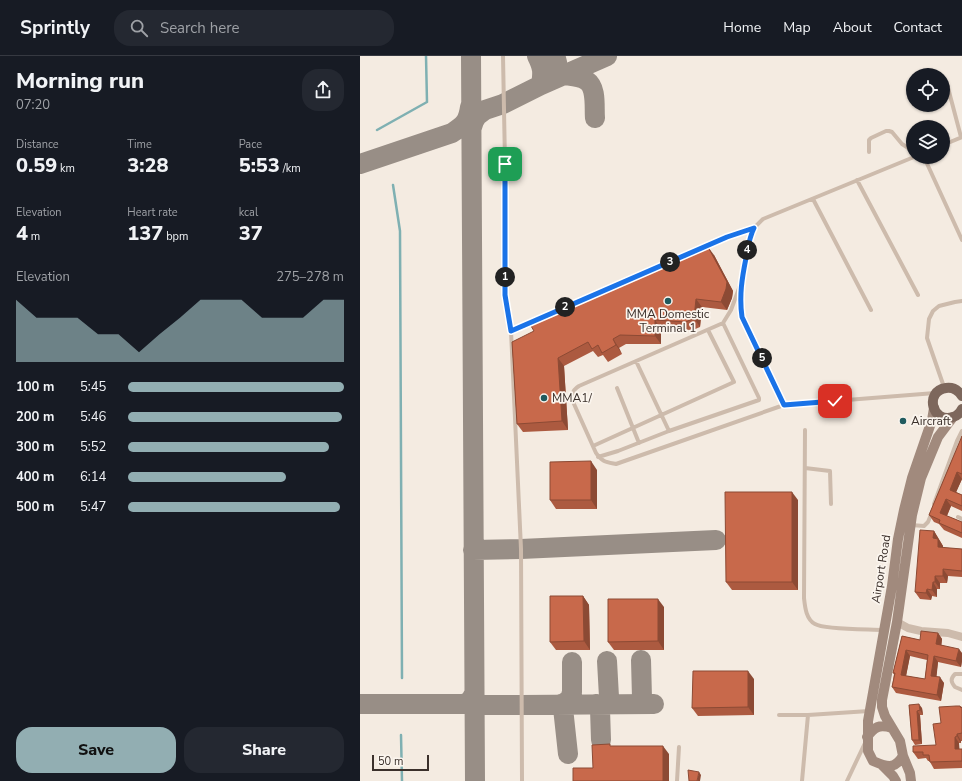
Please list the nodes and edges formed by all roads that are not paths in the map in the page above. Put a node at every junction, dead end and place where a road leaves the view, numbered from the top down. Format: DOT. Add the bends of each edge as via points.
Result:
graph roads {
  1 [pos="503,56"];
  2 [pos="950,95"];
  3 [pos="962,137"];
  4 [pos="950,142"];
  5 [pos="906,147"];
  6 [pos="869,152"];
  7 [pos="906,160"];
  8 [pos="927,164"];
  9 [pos="858,180"];
  10 [pos="813,198"];
  11 [pos="754,228"];
  12 [pos="962,240"];
  13 [pos="677,259"];
  14 [pos="741,283"];
  15 [pos="918,295"];
  16 [pos="583,300"];
  17 [pos="962,301"];
  18 [pos="871,310"];
  19 [pos="723,323"];
  20 [pos="708,330"];
  21 [pos="511,331"];
  22 [pos="636,361"];
  23 [pos="617,388"];
  24 [pos="949,389"];
  25 [pos="962,396"];
  26 [pos="784,405"];
  27 [pos="934,408"];
  28 [pos="962,409"];
  29 [pos="662,415"];
  30 [pos="953,417"];
  31 [pos="633,428"];
  32 [pos="806,430"];
  33 [pos="962,431"];
  34 [pos="669,432"];
  35 [pos="639,443"];
  36 [pos="593,446"];
  37 [pos="598,457"];
  38 [pos="805,468"];
  39 [pos="831,504"];
  40 [pos="911,525"];
  41 [pos="897,622"];
  42 [pos="884,630"];
  43 [pos="962,637"];
  44 [pos="962,674"];
  45 [pos="962,690"];
  46 [pos="869,711"];
  47 [pos="779,715"];
  48 [pos="808,715"];
  49 [pos="892,728"];
  50 [pos="867,737"];
  51 [pos="679,747"];
  52 [pos="903,756"];
  53 [pos="882,765"];
  54 [pos="522,781"];
  55 [pos="677,781"];
  56 [pos="802,781"];
  57 [pos="846,781"];
  58 [pos="896,781"];
  59 [pos="912,781"];
  1 -- 21 [label="lane" via="505,295"];
  2 -- 3 [label="lane"];
  3 -- 4 [label="lane"];
  5 -- 6 [label="lane" via="892,132 886,131 869,140"];
  7 -- 9 [label="lane"];
  8 -- 12 [label="lane"];
  9 -- 10 [label="lane"];
  9 -- 15 [label="lane"];
  10 -- 11 [label="lane" via="763,219"];
  10 -- 18 [label="lane"];
  11 -- 13 [label="lane"];
  11 -- 14 [label="lane"];
  14 -- 19 [label="lane" via="732,310"];
  14 -- 26 [label="lane" via="742,317"];
  16 -- 21 [label="lane"];
  17 -- 24 [label="lane" via="939,306 929,318 927,338"];
  19 -- 20 [label="lane"];
  19 -- 34 [label="lane" via="760,398"];
  20 -- 22 [label="lane"];
  20 -- 29 [label="lane" via="734,382"];
  21 -- 54 [label="lane" via="520,549"];
  22 -- 29 [label="lane"];
  22 -- 36 [label="lane" via="579,386 572,393 574,404"];
  23 -- 31 [label="lane"];
  24 -- 25 [label="main road" via="959,392"];
  24 -- 26 [label="lane"];
  24 -- 27 [label="main road" via="933,398"];
  26 -- 37 [label="lane" via="616,464 605,462"];
  27 -- 30 [label="main road" via="940,416"];
  27 -- 42 [label="main road, Airport Road" via="904,510"];
  28 -- 30 [label="main road"];
  29 -- 31 [label="lane"];
  29 -- 34 [label="lane"];
  30 -- 40 [label="main road, Airport Road" via="938,437 921,478"];
  31 -- 35 [label="lane"];
  31 -- 36 [label="lane"];
  32 -- 38 [label="lane"];
  33 -- 40 [label="lane" via="928,522 924,526"];
  34 -- 35 [label="lane"];
  35 -- 37 [label="lane"];
  36 -- 37 [label="lane"];
  38 -- 39 [label="lane" via="830,471"];
  38 -- 42 [label="lane" via="804,598 808,616 814,624 827,627"];
  40 -- 41 [label="main road, Airport Road"];
  41 -- 43 [label="street" via="908,628"];
  41 -- 49 [label="main road, Airport Road" via="882,700 885,716"];
  42 -- 46 [label="main road, Airport Road"];
  44 -- 45 [label="lane" via="955,674 951,680 955,687"];
  46 -- 48 [label="lane"];
  46 -- 50 [label="main road, Airport Road"];
  47 -- 48 [label="lane"];
  48 -- 56 [label="lane"];
  49 -- 50 [label="main road" via="876,728"];
  49 -- 52 [label="main road" via="900,741"];
  50 -- 53 [label="main road" via="868,751 873,761"];
  50 -- 57 [label="lane"];
  51 -- 55 [label="lane"];
  52 -- 53 [label="main road" via="893,766"];
  52 -- 59 [label="main road"];
  53 -- 58 [label="main road"];
}
